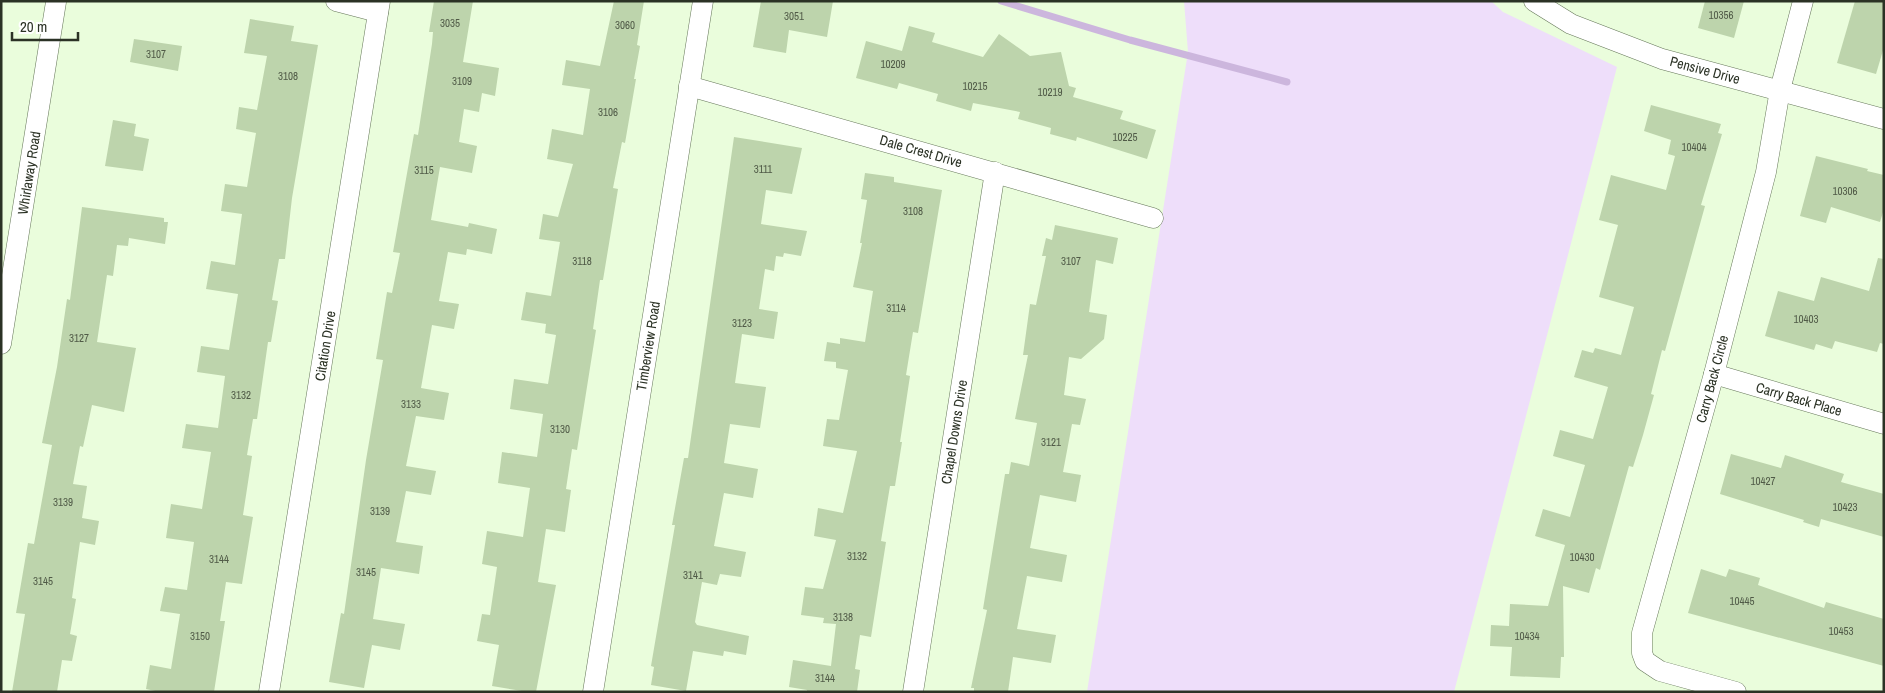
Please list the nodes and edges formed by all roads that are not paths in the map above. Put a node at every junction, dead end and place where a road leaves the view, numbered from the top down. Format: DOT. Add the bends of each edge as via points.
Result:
graph roads {
  1 [pos="51,1"];
  2 [pos="62,1"];
  3 [pos="336,1"];
  4 [pos="703,1"];
  5 [pos="1534,1"];
  6 [pos="1803,1"];
  7 [pos="56,2"];
  8 [pos="379,6"];
  9 [pos="689,86"];
  10 [pos="1780,90"];
  11 [pos="1884,119"];
  12 [pos="995,172"];
  13 [pos="1153,218"];
  14 [pos="1,344"];
  15 [pos="1714,374"];
  16 [pos="1884,424"];
  17 [pos="269,692"];
  18 [pos="592,692"];
  19 [pos="912,692"];
  20 [pos="1736,692"];
  1 -- 7 [label="street"];
  2 -- 7 [label="street"];
  3 -- 8 [label="street"];
  4 -- 9 [label="street, Timberview Road"];
  5 -- 10 [label="street, Pensive Drive" via="1571,24 1662,59"];
  6 -- 10 [label="street, Carry Back Circle"];
  7 -- 14 [label="street, Whirlaway Road"];
  8 -- 17 [label="street, Citation Drive"];
  9 -- 12 [label="street, Dale Crest Drive"];
  9 -- 18 [label="street, Timberview Road"];
  10 -- 11 [label="street, Pensive Drive"];
  10 -- 15 [label="street, Carry Back Circle" via="1766,172"];
  12 -- 13 [label="street, Dale Crest Drive"];
  12 -- 19 [label="street, Chapel Downs Drive"];
  15 -- 16 [label="street, Carry Back Place"];
  15 -- 20 [label="street, Carry Back Circle" via="1642,633 1642,653 1645,661 1660,671"];
}
